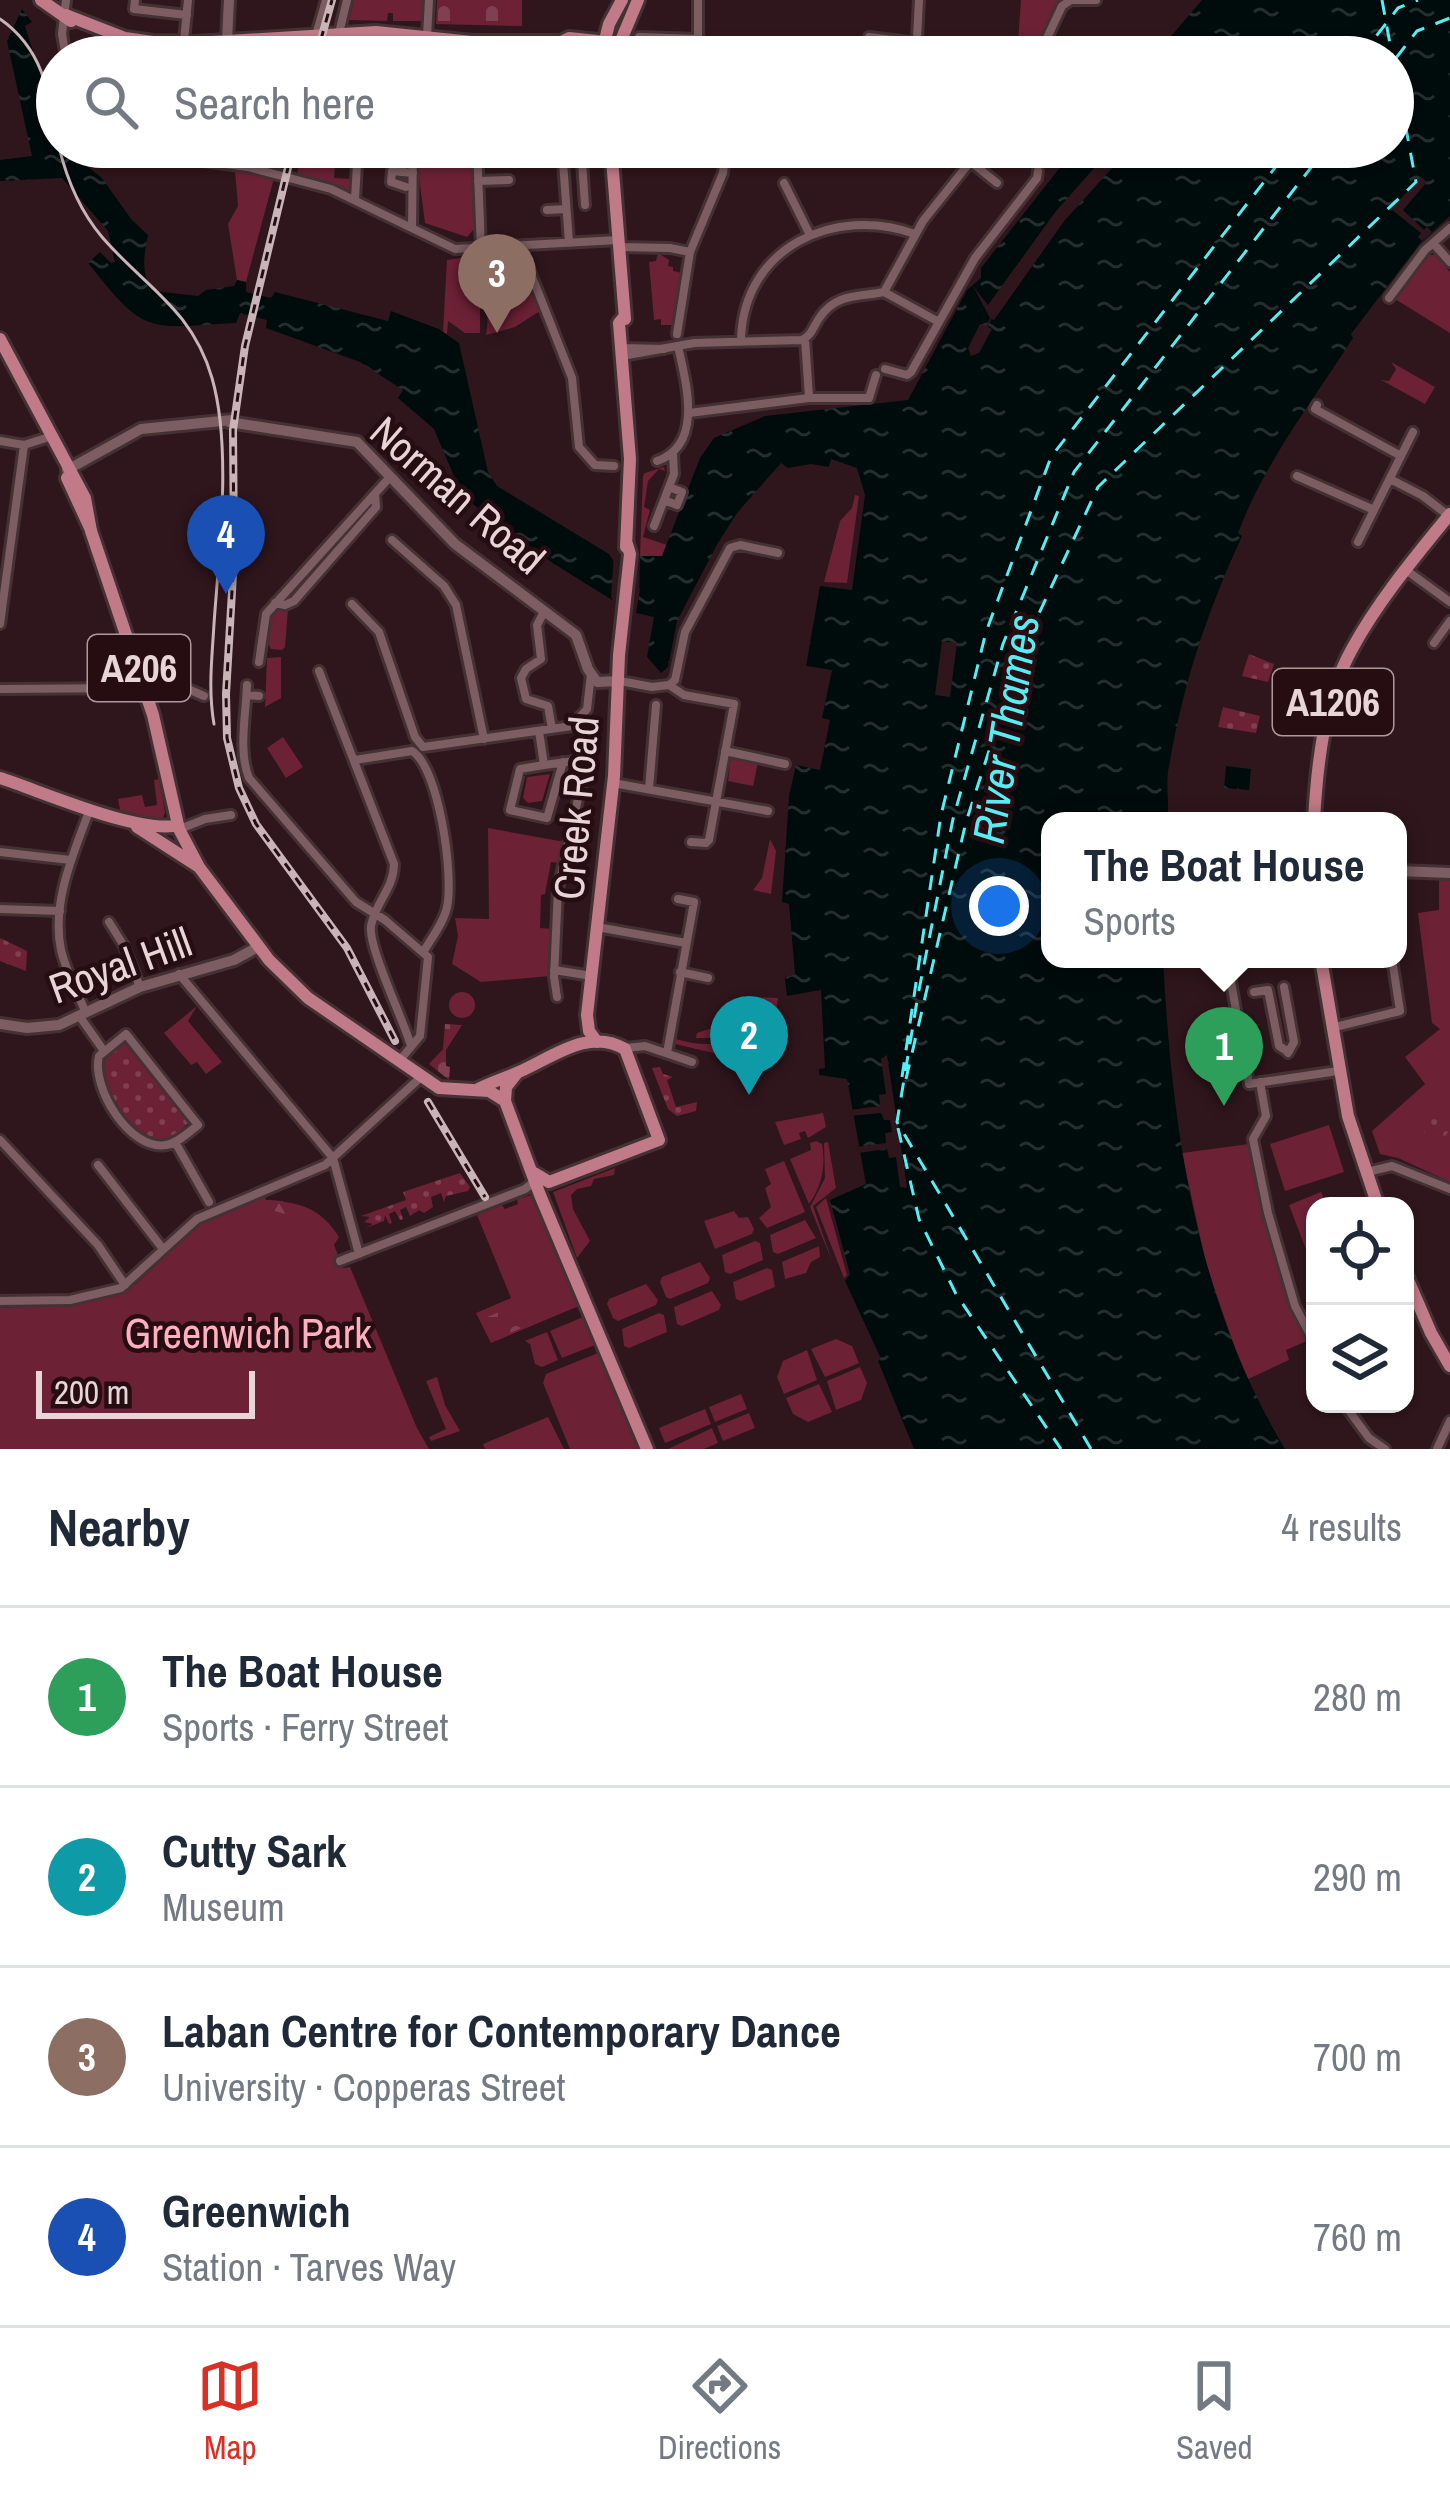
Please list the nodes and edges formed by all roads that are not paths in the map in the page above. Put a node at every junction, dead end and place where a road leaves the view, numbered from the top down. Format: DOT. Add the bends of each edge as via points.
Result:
graph roads {
  1 [pos="40,0"];
  2 [pos="135,0"];
  3 [pos="188,0"];
  4 [pos="229,0"];
  5 [pos="326,0"];
  6 [pos="347,0"];
  7 [pos="429,0"];
  8 [pos="622,0"];
  9 [pos="698,0"];
  10 [pos="920,0"];
  11 [pos="1073,0"];
  12 [pos="1096,0"];
  13 [pos="635,7"];
  14 [pos="66,8"];
  15 [pos="187,15"];
  16 [pos="339,33"];
  17 [pos="316,34"];
  18 [pos="121,36"];
  19 [pos="189,36"];
  20 [pos="227,36"];
  21 [pos="298,36"];
  22 [pos="410,36"];
  23 [pos="433,36"];
  24 [pos="611,36"];
  25 [pos="614,36"];
  26 [pos="698,36"];
  27 [pos="921,36"];
  28 [pos="1048,36"];
  29 [pos="251,168"];
  30 [pos="357,168"];
  31 [pos="401,168"];
  32 [pos="413,168"];
  33 [pos="477,168"];
  34 [pos="563,168"];
  35 [pos="583,168"];
  36 [pos="613,168"];
  37 [pos="723,168"];
  38 [pos="966,168"];
  39 [pos="978,168"];
  40 [pos="1038,171"];
  41 [pos="401,172"];
  42 [pos="413,173"];
  43 [pos="511,180"];
  44 [pos="478,181"];
  45 [pos="784,183"];
  46 [pos="997,183"];
  47 [pos="584,184"];
  48 [pos="565,186"];
  49 [pos="406,187"];
  50 [pos="355,199"];
  51 [pos="585,205"];
  52 [pos="566,209"];
  53 [pos="547,210"];
  54 [pos="412,226"];
  55 [pos="1450,228"];
  56 [pos="915,234"];
  57 [pos="810,235"];
  58 [pos="569,242"];
  59 [pos="1433,243"];
  60 [pos="618,244"];
  61 [pos="520,246"];
  62 [pos="481,249"];
  63 [pos="690,252"];
  64 [pos="1450,262"];
  65 [pos="884,292"];
  66 [pos="1389,298"];
  67 [pos="937,321"];
  68 [pos="677,334"];
  69 [pos="0,339"];
  70 [pos="805,339"];
  71 [pos="741,340"];
  72 [pos="678,346"];
  73 [pos="626,351"];
  74 [pos="809,398"];
  75 [pos="1317,405"];
  76 [pos="689,412"];
  77 [pos="1413,432"];
  78 [pos="49,437"];
  79 [pos="0,441"];
  80 [pos="24,445"];
  81 [pos="673,453"];
  82 [pos="1401,456"];
  83 [pos="657,461"];
  84 [pos="614,466"];
  85 [pos="67,471"];
  86 [pos="1297,476"];
  87 [pos="389,478"];
  88 [pos="1390,479"];
  89 [pos="1374,510"];
  90 [pos="1449,515"];
  91 [pos="654,526"];
  92 [pos="392,540"];
  93 [pos="1358,542"];
  94 [pos="778,553"];
  95 [pos="1406,570"];
  96 [pos="2,601"];
  97 [pos="1450,602"];
  98 [pos="352,604"];
  99 [pos="544,612"];
  100 [pos="1450,621"];
  101 [pos="0,624"];
  102 [pos="1434,643"];
  103 [pos="259,662"];
  104 [pos="319,671"];
  105 [pos="591,674"];
  106 [pos="620,681"];
  107 [pos="670,685"];
  108 [pos="145,686"];
  109 [pos="0,689"];
  110 [pos="204,696"];
  111 [pos="259,696"];
  112 [pos="656,705"];
  113 [pos="580,719"];
  114 [pos="552,729"];
  115 [pos="539,731"];
  116 [pos="484,739"];
  117 [pos="725,752"];
  118 [pos="590,759"];
  119 [pos="355,760"];
  120 [pos="563,762"];
  121 [pos="785,764"];
  122 [pos="544,765"];
  123 [pos="0,778"];
  124 [pos="614,783"];
  125 [pos="649,789"];
  126 [pos="716,801"];
  127 [pos="90,808"];
  128 [pos="768,811"];
  129 [pos="1315,812"];
  130 [pos="231,815"];
  131 [pos="131,822"];
  132 [pos="178,831"];
  133 [pos="160,842"];
  134 [pos="691,842"];
  135 [pos="0,852"];
  136 [pos="70,860"];
  137 [pos="195,865"];
  138 [pos="1407,871"];
  139 [pos="1450,872"];
  140 [pos="678,899"];
  141 [pos="0,909"];
  142 [pos="60,911"];
  143 [pos="376,914"];
  144 [pos="109,922"];
  145 [pos="597,927"];
  146 [pos="686,943"];
  147 [pos="258,947"];
  148 [pos="424,951"];
  149 [pos="555,967"];
  150 [pos="1230,968"];
  151 [pos="1322,968"];
  152 [pos="1393,968"];
  153 [pos="680,972"];
  154 [pos="178,973"];
  155 [pos="592,976"];
  156 [pos="708,978"];
  157 [pos="140,987"];
  158 [pos="1284,987"];
  159 [pos="1254,992"];
  160 [pos="557,997"];
  161 [pos="83,1016"];
  162 [pos="587,1016"];
  163 [pos="0,1024"];
  164 [pos="1330,1029"];
  165 [pos="597,1042"];
  166 [pos="410,1043"];
  167 [pos="564,1048"];
  168 [pos="625,1049"];
  169 [pos="104,1051"];
  170 [pos="667,1052"];
  171 [pos="400,1060"];
  172 [pos="692,1061"];
  173 [pos="1338,1071"];
  174 [pos="517,1073"];
  175 [pos="421,1077"];
  176 [pos="1259,1082"];
  177 [pos="477,1090"];
  178 [pos="505,1102"];
  179 [pos="0,1140"];
  180 [pos="175,1142"];
  181 [pos="333,1158"];
  182 [pos="98,1165"];
  183 [pos="1366,1173"];
  184 [pos="539,1179"];
  185 [pos="1450,1190"];
  186 [pos="1375,1197"];
  187 [pos="209,1202"];
  188 [pos="163,1249"];
  189 [pos="359,1254"];
  190 [pos="340,1261"];
  191 [pos="125,1285"];
  192 [pos="1414,1292"];
  193 [pos="0,1301"];
  194 [pos="1306,1327"];
  195 [pos="1450,1366"];
  196 [pos="1351,1413"];
  197 [pos="1450,1420"];
  198 [pos="647,1449"];
  199 [pos="1385,1449"];
  200 [pos="1437,1449"];
  1 -- 14 [label="main road"];
  2 -- 15 [label="street" via="134,10"];
  3 -- 15 [label="street"];
  4 -- 20 [label="main road"];
  5 -- 17 [label="street"];
  6 -- 16 [label="street"];
  7 -- 23 [label="street"];
  8 -- 24 [label="main road"];
  9 -- 26 [label="street"];
  10 -- 27 [label="street"];
  11 -- 12 [label="street"];
  11 -- 28 [label="street"];
  13 -- 25 [label="main road"];
  14 -- 18 [label="main road"];
  15 -- 19 [label="street"];
  16 -- 17 [label="main road"];
  16 -- 22 [label="main road"];
  17 -- 21 [label="main road"];
  29 -- 50 [label="street"];
  30 -- 50 [label="street"];
  31 -- 41 [label="street"];
  32 -- 42 [label="street"];
  33 -- 44 [label="street"];
  34 -- 48 [label="street"];
  35 -- 47 [label="street"];
  36 -- 60 [label="main road, Creek Road"];
  37 -- 63 [label="street"];
  38 -- 56 [label="street"];
  39 -- 46 [label="street"];
  40 -- 67 [label="street"];
  41 -- 42 [label="street"];
  41 -- 49 [label="street" via="392,171 391,182"];
  42 -- 54 [label="street"];
  43 -- 44 [label="street"];
  44 -- 62 [label="street"];
  45 -- 57 [label="street"];
  47 -- 48 [label="street"];
  47 -- 51 [label="street"];
  48 -- 52 [label="street"];
  50 -- 54 [label="street"];
  52 -- 53 [label="street"];
  52 -- 58 [label="street"];
  54 -- 62 [label="street" via="449,247"];
  55 -- 59 [label="street"];
  56 -- 57 [label="street" via="865,222"];
  56 -- 65 [label="street"];
  57 -- 71 [label="street" via="758,281"];
  58 -- 60 [label="street"];
  58 -- 61 [label="street"];
  59 -- 64 [label="street"];
  59 -- 66 [label="street"];
  60 -- 63 [label="street"];
  60 -- 73 [label="main road, Creek Road"];
  61 -- 62 [label="street"];
  61 -- 84 [label="street" via="572,378 580,451 595,466"];
  63 -- 68 [label="street"];
  65 -- 67 [label="street"];
  65 -- 70 [label="street" via="837,301"];
  67 -- 74 [label="street" via="911,372 881,372 869,398"];
  69 -- 78 [label="main road, A206"];
  70 -- 71 [label="street"];
  70 -- 74 [label="street"];
  71 -- 72 [label="street"];
  72 -- 73 [label="street"];
  72 -- 76 [label="street"];
  73 -- 106 [label="main road, Creek Road"];
  74 -- 76 [label="street"];
  75 -- 82 [label="street"];
  76 -- 81 [label="street"];
  77 -- 82 [label="street"];
  78 -- 80 [label="street"];
  78 -- 85 [label="main road, A206"];
  79 -- 80 [label="street"];
  80 -- 96 [label="street"];
  81 -- 83 [label="street"];
  81 -- 91 [label="street" via="669,487 682,492 677,506 664,500"];
  82 -- 88 [label="street"];
  85 -- 87 [label="main road, Norman Road" via="148,427 242,421 352,439"];
  85 -- 108 [label="main road, A206" via="85,498"];
  86 -- 89 [label="street"];
  87 -- 99 [label="main road, Norman Road" via="455,544"];
  87 -- 103 [label="street" via="375,493 376,507 294,601 275,603 263,620"];
  88 -- 89 [label="street"];
  88 -- 90 [label="street"];
  89 -- 93 [label="street"];
  90 -- 95 [label="main road, A1206"];
  92 -- 116 [label="street" via="451,595"];
  94 -- 107 [label="street" via="730,548 685,632"];
  95 -- 97 [label="street"];
  95 -- 129 [label="main road, A1206" via="1340,676"];
  96 -- 101 [label="street"];
  98 -- 116 [label="street" via="379,632 417,742 430,748"];
  99 -- 105 [label="main road, Norman Road" via="576,635"];
  99 -- 114 [label="street" via="537,625 541,659 521,678 526,699 548,706"];
  100 -- 102 [label="street"];
  104 -- 119 [label="street"];
  105 -- 106 [label="main road" via="597,682"];
  105 -- 113 [label="street"];
  106 -- 107 [label="street"];
  106 -- 124 [label="main road, Creek Road"];
  107 -- 117 [label="street" via="734,703"];
  108 -- 109 [label="street"];
  108 -- 110 [label="street" via="167,680"];
  108 -- 132 [label="main road, A206"];
  111 -- 143 [label="street" via="247,690 245,771 356,902"];
  112 -- 125 [label="street"];
  113 -- 114 [label="street"];
  113 -- 118 [label="street" via="592,733"];
  114 -- 115 [label="street"];
  115 -- 116 [label="street"];
  115 -- 122 [label="street"];
  117 -- 121 [label="street"];
  117 -- 126 [label="street"];
  118 -- 120 [label="street"];
  118 -- 149 [label="street" via="558,890"];
  119 -- 143 [label="street" via="394,864"];
  119 -- 148 [label="street" via="406,751 422,760 448,846 447,910"];
  120 -- 122 [label="street"];
  120 -- 122 [label="street" via="547,818 510,810 520,770"];
  123 -- 127 [label="main road"];
  124 -- 125 [label="street"];
  124 -- 145 [label="main road, Creek Road"];
  125 -- 126 [label="street"];
  126 -- 128 [label="street"];
  126 -- 134 [label="street" via="708,842"];
  127 -- 131 [label="main road"];
  127 -- 136 [label="street"];
  130 -- 132 [label="street"];
  131 -- 132 [label="main road"];
  131 -- 133 [label="main road"];
  132 -- 133 [label="main road"];
  132 -- 137 [label="main road, A206"];
  133 -- 137 [label="main road"];
  135 -- 136 [label="street"];
  136 -- 142 [label="street"];
  137 -- 147 [label="main road, A206"];
  138 -- 139 [label="main road"];
  140 -- 146 [label="street" via="694,902"];
  141 -- 142 [label="street"];
  142 -- 161 [label="street" via="61,952"];
  143 -- 148 [label="street"];
  143 -- 166 [label="street" via="372,936"];
  144 -- 157 [label="street"];
  145 -- 146 [label="street"];
  145 -- 155 [label="main road, Creek Road"];
  146 -- 153 [label="street"];
  147 -- 154 [label="main road, Royal Hill"];
  147 -- 171 [label="main road, A206" via="308,998"];
  148 -- 166 [label="street" via="420,1033"];
  149 -- 155 [label="street"];
  149 -- 160 [label="street"];
  150 -- 176 [label="street" via="1250,1084"];
  151 -- 164 [label="main road"];
  152 -- 164 [label="street" via="1390,1012"];
  153 -- 156 [label="street"];
  153 -- 170 [label="street"];
  154 -- 157 [label="main road, Royal Hill"];
  154 -- 181 [label="street"];
  155 -- 162 [label="main road, Creek Road"];
  157 -- 161 [label="main road, Royal Hill"];
  158 -- 159 [label="street" via="1294,1042 1288,1052 1279,1046 1268,990"];
  161 -- 163 [label="main road, Royal Hill" via="53,1027"];
  161 -- 169 [label="street"];
  162 -- 165 [label="main road, Creek Road"];
  162 -- 167 [label="main road, Creek Road"];
  164 -- 173 [label="main road"];
  165 -- 167 [label="main road"];
  165 -- 168 [label="main road"];
  166 -- 171 [label="street"];
  167 -- 174 [label="main road"];
  168 -- 170 [label="street"];
  168 -- 184 [label="main road" via="659,1140"];
  169 -- 180 [label="street" via="98,1076 115,1113 150,1142"];
  169 -- 180 [label="street" via="126,1034 198,1125"];
  170 -- 172 [label="street"];
  171 -- 175 [label="main road, A206"];
  173 -- 176 [label="street"];
  173 -- 183 [label="main road"];
  174 -- 177 [label="main road"];
  174 -- 178 [label="main road"];
  175 -- 177 [label="main road, A206" via="447,1091"];
  175 -- 181 [label="street"];
  176 -- 194 [label="street" via="1266,1116 1253,1139"];
  177 -- 178 [label="main road, A206"];
  178 -- 184 [label="main road"];
  179 -- 191 [label="street"];
  180 -- 187 [label="street"];
  181 -- 188 [label="street" via="214,1210"];
  181 -- 189 [label="street"];
  182 -- 188 [label="street"];
  183 -- 185 [label="street" via="1392,1166"];
  183 -- 186 [label="main road"];
  184 -- 189 [label="street"];
  184 -- 198 [label="main road"];
  188 -- 191 [label="street"];
  189 -- 190 [label="street"];
  191 -- 193 [label="street" via="70,1300"];
  192 -- 195 [label="main road"];
  196 -- 199 [label="street"];
  197 -- 200 [label="street"];
}
